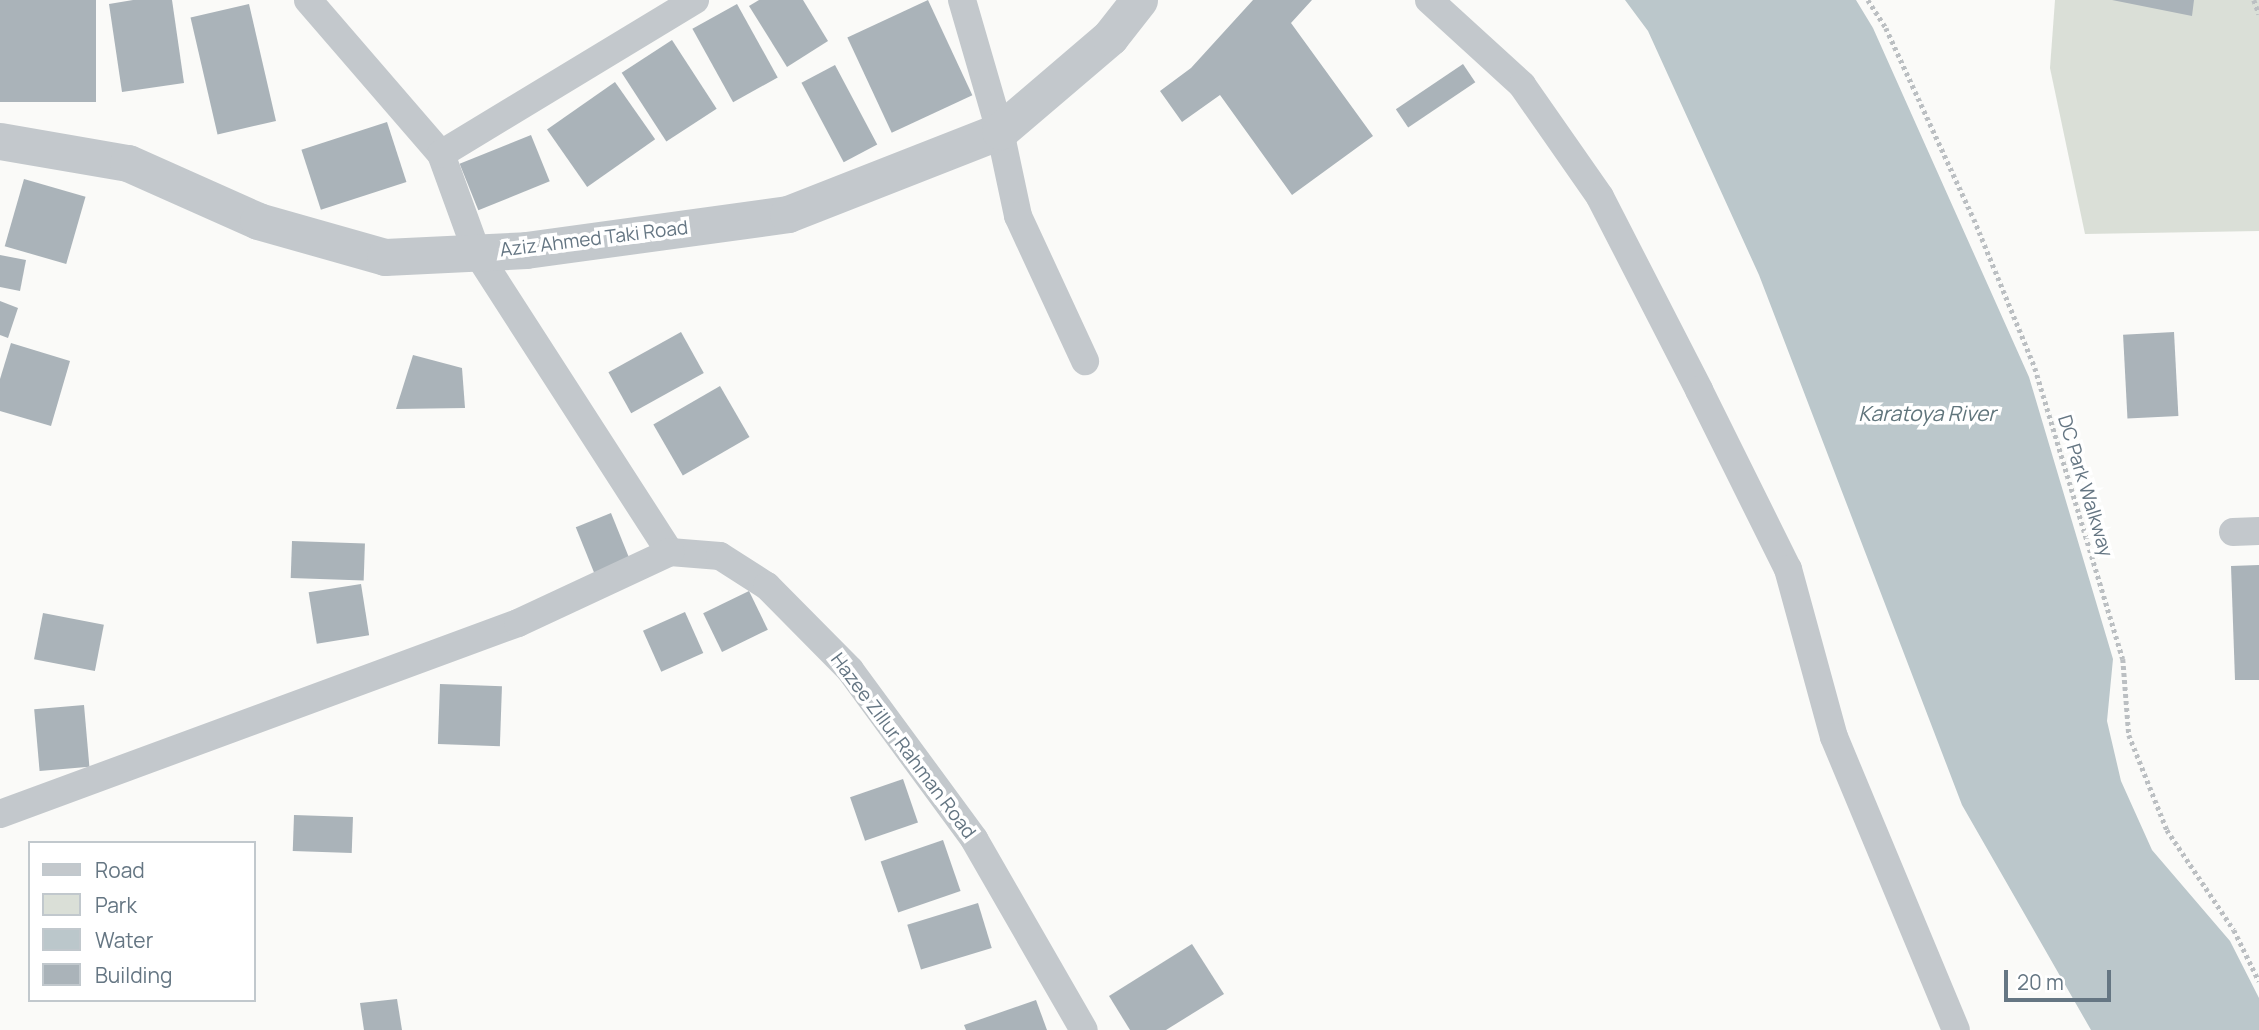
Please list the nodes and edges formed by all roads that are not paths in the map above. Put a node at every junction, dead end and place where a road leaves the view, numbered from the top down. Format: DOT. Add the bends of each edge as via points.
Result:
graph roads {
  1 [pos="308,0"];
  2 [pos="695,0"];
  3 [pos="962,0"];
  4 [pos="1139,0"];
  5 [pos="1429,0"];
  6 [pos="1000,131"];
  7 [pos="0,141"];
  8 [pos="441,154"];
  9 [pos="477,253"];
  10 [pos="1085,361"];
  11 [pos="670,552"];
  12 [pos="0,814"];
  13 [pos="1084,1030"];
  14 [pos="1956,1030"];
  1 -- 8 [label="street"];
  2 -- 8 [label="street"];
  3 -- 6 [label="street"];
  4 -- 6 [label="street, Aziz Ahmed Taki Road" via="1110,37"];
  5 -- 14 [label="street" via="1522,85 1600,197 1699,390 1788,569 1834,737"];
  6 -- 9 [label="street, Aziz Ahmed Taki Road" via="788,214"];
  6 -- 10 [label="street" via="1018,216"];
  7 -- 9 [label="street, Aziz Ahmed Taki Road" via="128,163 258,221 385,257"];
  8 -- 9 [label="street"];
  9 -- 11 [label="street"];
  11 -- 12 [label="street" via="517,623"];
  11 -- 13 [label="street, Hazee Zillur Rahman Road" via="720,556 767,586 850,670 974,839"];
}
